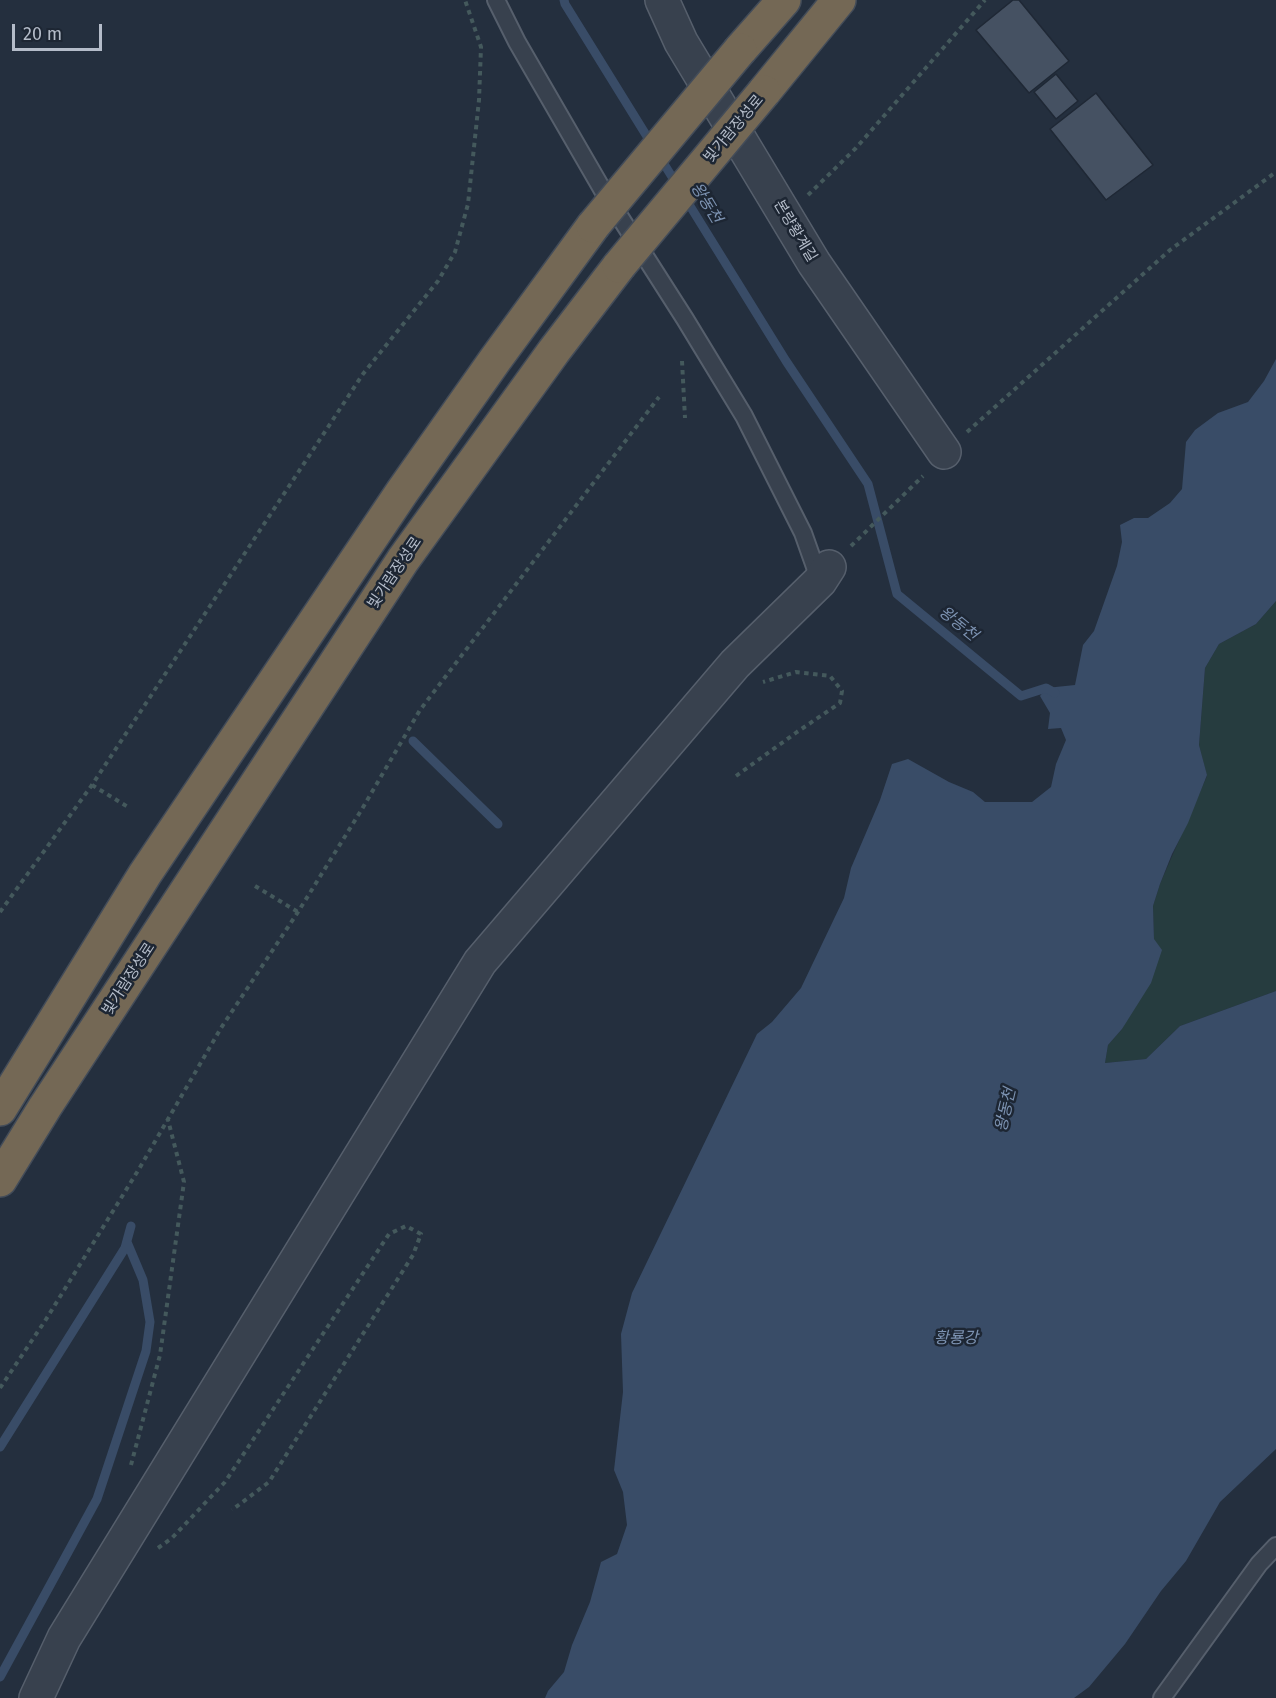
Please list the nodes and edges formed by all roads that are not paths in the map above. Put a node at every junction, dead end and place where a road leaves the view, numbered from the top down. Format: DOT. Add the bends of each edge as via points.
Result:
graph roads {
  1 [pos="496,0"];
  2 [pos="662,0"];
  3 [pos="784,0"];
  4 [pos="839,0"];
  5 [pos="937,461"];
  6 [pos="824,574"];
  7 [pos="0,1109"];
  8 [pos="0,1180"];
  9 [pos="1276,1546"];
  10 [pos="36,1698"];
  11 [pos="1162,1698"];
  1 -- 6 [label="lane" via="602,189 749,427"];
  2 -- 5 [label="street, 본량황계길" via="681,42"];
  3 -- 7 [label="highway, bridge" via="593,226 495,360 145,874"];
  4 -- 8 [label="highway, 빛가람장성로, bridge" via="619,266 403,560"];
  6 -- 10 [label="street" via="735,664 480,962 64,1638"];
  9 -- 11 [label="lane"];
}
